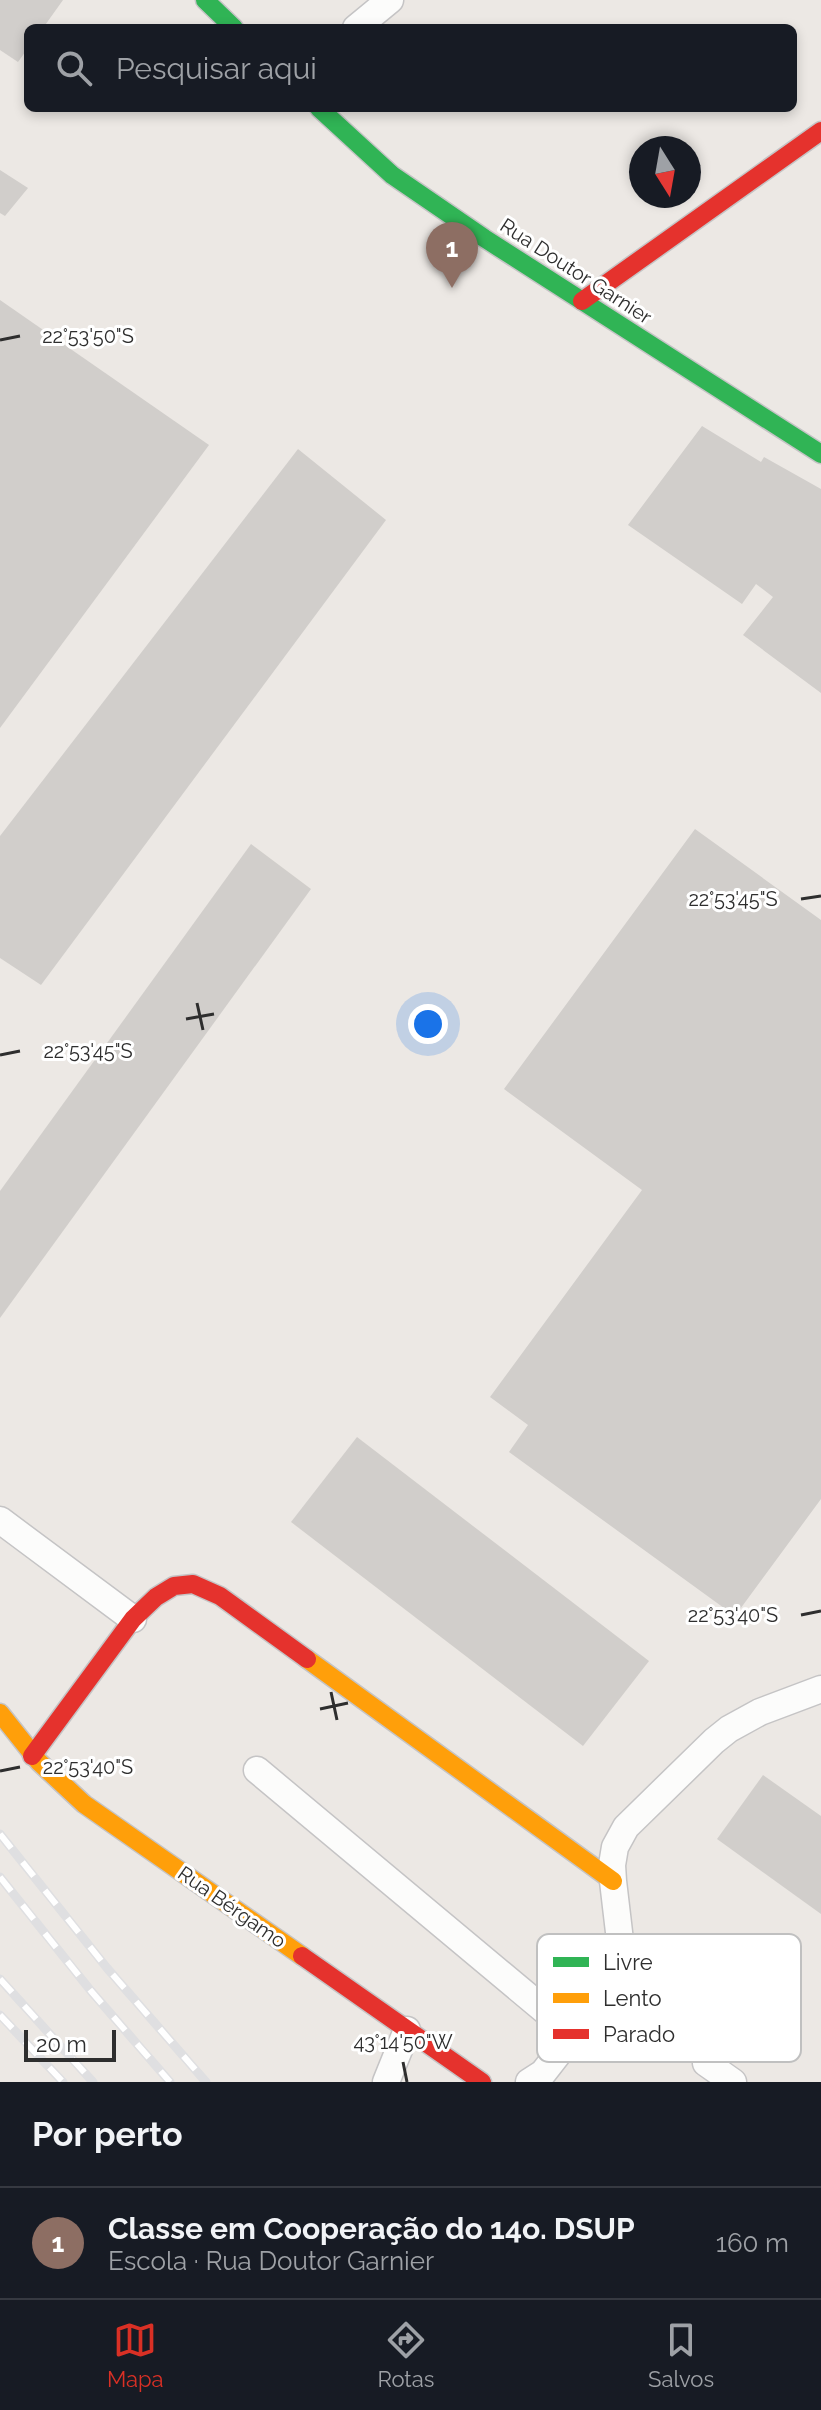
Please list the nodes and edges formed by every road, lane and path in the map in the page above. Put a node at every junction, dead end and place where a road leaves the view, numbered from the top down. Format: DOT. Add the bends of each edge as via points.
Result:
graph roads {
  1 [pos="205,0"];
  2 [pos="390,0"];
  3 [pos="230,24"];
  4 [pos="361,24"];
  5 [pos="323,112"];
  6 [pos="821,131"];
  7 [pos="582,301"];
  8 [pos="821,454"];
  9 [pos="1,1522"];
  10 [pos="133,1619"];
  11 [pos="821,1689"];
  12 [pos="0,1713"];
  13 [pos="32,1756"];
  14 [pos="257,1770"];
  15 [pos="613,1881"];
  16 [pos="619,1934"];
  17 [pos="537,2004"];
  18 [pos="407,2030"];
  19 [pos="548,2062"];
  20 [pos="706,2063"];
  21 [pos="532,2080"];
  22 [pos="386,2082"];
  23 [pos="482,2082"];
  24 [pos="733,2082"];
  1 -- 3 [label="street"];
  2 -- 4 [label="street"];
  5 -- 7 [label="street, Rua Doutor Garnier" via="392,175"];
  6 -- 7 [label="street"];
  7 -- 8 [label="street, Rua Doutor Garnier"];
  9 -- 10 [label="street"];
  10 -- 13 [label="street"];
  10 -- 15 [label="street" via="174,1586 193,1584 220,1596"];
  11 -- 15 [label="street" via="760,1712 714,1741 626,1827 613,1855"];
  12 -- 13 [label="street, Rua Bérgamo"];
  13 -- 18 [label="street, Rua Bérgamo" via="84,1804"];
  14 -- 17 [label="street"];
  15 -- 16 [label="street"];
  18 -- 22 [label="street"];
  18 -- 23 [label="street, Rua Bérgamo"];
  19 -- 21 [label="street"];
  20 -- 24 [label="street"];
}
